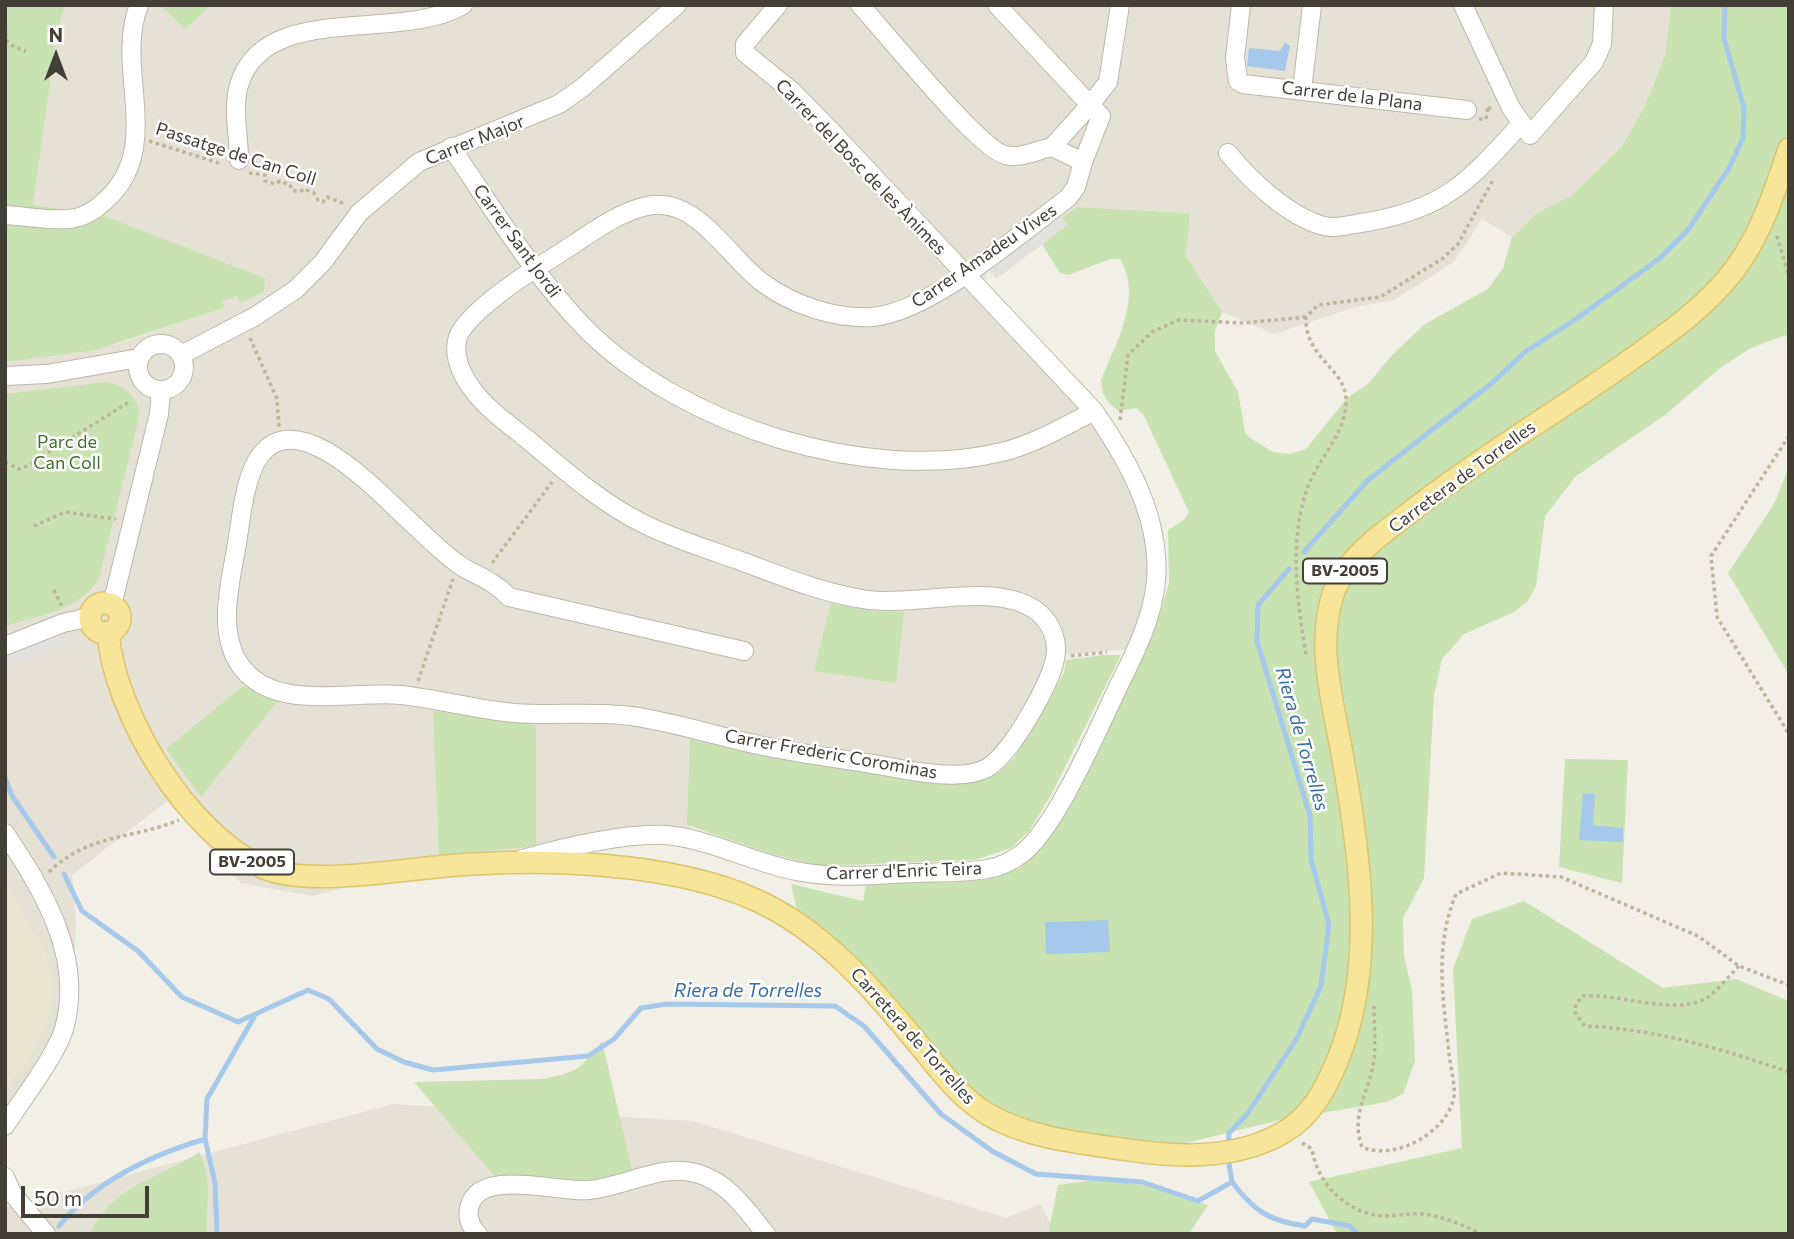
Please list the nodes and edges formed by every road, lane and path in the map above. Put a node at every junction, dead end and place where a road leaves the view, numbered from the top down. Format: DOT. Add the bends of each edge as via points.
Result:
graph roads {
  1 [pos="138,5"];
  2 [pos="463,5"];
  3 [pos="778,5"];
  4 [pos="860,5"];
  5 [pos="997,5"];
  6 [pos="1120,5"];
  7 [pos="1241,5"];
  8 [pos="1312,5"];
  9 [pos="1463,5"];
  10 [pos="1604,5"];
  11 [pos="673,6"];
  12 [pos="5,19"];
  13 [pos="26,51"];
  14 [pos="1302,90"];
  15 [pos="1090,105"];
  16 [pos="1467,110"];
  17 [pos="1497,120"];
  18 [pos="1520,125"];
  19 [pos="137,139"];
  20 [pos="451,147"];
  21 [pos="1052,147"];
  22 [pos="1789,149"];
  23 [pos="1228,153"];
  24 [pos="1083,162"];
  25 [pos="235,165"];
  26 [pos="1496,177"];
  27 [pos="1769,206"];
  28 [pos="359,213"];
  29 [pos="6,214"];
  30 [pos="534,269"];
  31 [pos="963,274"];
  32 [pos="1789,278"];
  33 [pos="1306,317"];
  34 [pos="252,341"];
  35 [pos="181,355"];
  36 [pos="139,358"];
  37 [pos="5,376"];
  38 [pos="161,391"];
  39 [pos="130,402"];
  40 [pos="1094,411"];
  41 [pos="1108,431"];
  42 [pos="1789,436"];
  43 [pos="280,443"];
  44 [pos="5,462"];
  45 [pos="556,478"];
  46 [pos="132,522"];
  47 [pos="34,526"];
  48 [pos="495,556"];
  49 [pos="454,575"];
  50 [pos="112,605"];
  51 [pos="90,617"];
  52 [pos="108,632"];
  53 [pos="5,646"];
  54 [pos="744,651"];
  55 [pos="1107,652"];
  56 [pos="1055,658"];
  57 [pos="1306,659"];
  58 [pos="416,688"];
  59 [pos="1789,734"];
  60 [pos="197,814"];
  61 [pos="5,833"];
  62 [pos="509,864"];
  63 [pos="38,883"];
  64 [pos="1739,966"];
  65 [pos="1789,985"];
  66 [pos="1374,992"];
  67 [pos="1789,1072"];
  68 [pos="5,1126"];
  69 [pos="1284,1133"];
  70 [pos="5,1177"];
  71 [pos="46,1234"];
  72 [pos="478,1234"];
  73 [pos="766,1234"];
  74 [pos="1481,1234"];
  1 -- 19 [label="street" via="131,44"];
  2 -- 25 [label="street" via="433,18 297,32 272,42 247,66 239,86"];
  3 -- 31 [label="street, Carrer del Bosc de les Ànimes" via="744,48 745,54 815,114"];
  4 -- 21 [label="street" via="992,150 1013,157"];
  5 -- 15 [label="street"];
  6 -- 15 [label="street" via="1108,82"];
  7 -- 14 [label="street, Carrer de la Plana" via="1234,58 1238,81"];
  8 -- 14 [label="street"];
  9 -- 18 [label="street"];
  10 -- 18 [label="street" via="1602,44 1594,62 1530,135"];
  11 -- 20 [label="street, Carrer Major" via="559,104"];
  12 -- 13 [label="path" via="6,40"];
  14 -- 16 [label="street, Carrer de la Plana"];
  15 -- 21 [label="street"];
  15 -- 24 [label="street, Carrer Amadeu Vives" via="1101,116"];
  16 -- 17 [label="path" via="1474,118 1486,119 1488,106"];
  18 -- 23 [label="street" via="1474,176 1451,194 1405,215 1334,227 1319,225 1290,209"];
  19 -- 25 [label="path, Passatge de Can Coll"];
  19 -- 29 [label="street" via="118,187 89,212 68,219"];
  20 -- 28 [label="street, Carrer Major" via="419,162"];
  20 -- 30 [label="street, Carrer Sant Jordi"];
  21 -- 24 [label="street"];
  22 -- 27 [label="main road, Carretera de Torrelles / BV-2005"];
  24 -- 31 [label="street, Carrer Amadeu Vives" via="1068,198"];
  25 -- 28 [label="path, Passatge de Can Coll" via="265,175 265,181 280,181 299,192 304,189 318,200 327,197"];
  26 -- 33 [label="path" via="1458,244 1442,259 1380,297 1318,305"];
  27 -- 32 [label="path"];
  27 -- 69 [label="main road, Carretera de Torrelles / BV-2005" via="1738,265 1698,309 1607,377 1444,486 1376,540 1341,576 1326,624 1327,666 1356,838 1357,982 1330,1078 1313,1107"];
  28 -- 35 [label="street, Carrer Major" via="323,262 295,290"];
  30 -- 31 [label="street, Carrer Amadeu Vives" via="615,219 645,206 660,205 694,219 760,282 820,312 873,317 897,312"];
  30 -- 40 [label="street, Carrer Sant Jordi" via="588,331 647,377 719,417 808,447 904,458 979,455 1024,445"];
  30 -- 56 [label="street" via="471,318 458,337 457,356 461,372 481,400 563,468 656,530 831,593 891,603 988,596 1012,599 1037,611 1052,628"];
  31 -- 40 [label="street, Carrer del Bosc de les Ànimes"];
  33 -- 41 [label="path" via="1243,323 1179,320 1152,332 1128,355 1122,414"];
  33 -- 57 [label="path" via="1311,346 1344,387 1345,411 1306,491 1297,556"];
  34 -- 43 [label="path" via="277,399"];
  35 -- 36 [label="street" via="159,344"];
  35 -- 38 [label="street" via="182,379"];
  36 -- 37 [label="street" via="47,374"];
  36 -- 38 [label="street" via="141,380"];
  38 -- 46 [label="street, BV-2005"];
  39 -- 44 [label="path" via="26,466 19,469"];
  40 -- 41 [label="street, Carrer d'Enric Teira"];
  41 -- 62 [label="street, Carrer d'Enric Teira" via="1127,459 1143,498 1155,552 1156,582 1128,668 1058,806 1023,853 987,869 850,876 797,872 673,836 552,850"];
  42 -- 59 [label="path" via="1712,556 1717,618"];
  43 -- 54 [label="street" via="303,440 334,455 460,565 497,584 509,597"];
  43 -- 56 [label="street, Carrer Frederic Corominas" via="259,456 247,486 227,620 231,646 244,670 276,691 394,694 489,711 634,717 781,750 960,774 988,768 1003,754 1047,681"];
  45 -- 48 [label="path"];
  46 -- 47 [label="path" via="65,512"];
  46 -- 50 [label="street, BV-2005"];
  49 -- 58 [label="path"];
  50 -- 51 [label="main road" via="98,605"];
  50 -- 52 [label="main road, BV-2005" via="120,618 117,627"];
  51 -- 52 [label="main road" via="95,629"];
  51 -- 53 [label="street"];
  52 -- 60 [label="main road, Carretera de Torrelles / BV-2005" via="129,714 151,755"];
  55 -- 56 [label="path"];
  60 -- 62 [label="main road, Carretera de Torrelles / BV-2005" via="247,859 289,875"];
  60 -- 63 [label="path" via="156,830 86,845"];
  61 -- 63 [label="street"];
  62 -- 69 [label="main road, Carretera de Torrelles / BV-2005" via="661,872 755,899 814,936 852,968 954,1086 987,1114 1052,1138 1194,1156 1250,1146"];
  63 -- 68 [label="street" via="60,932 67,971 65,1027"];
  64 -- 65 [label="path"];
  64 -- 66 [label="path" via="1698,936 1562,877 1501,873 1456,894 1445,920 1440,976 1454,1100 1439,1126 1397,1150 1375,1153 1362,1147 1357,1133 1357,1114 1374,1062"];
  64 -- 67 [label="path" via="1710,996 1695,1004 1678,1006 1598,995 1583,996 1575,1012 1585,1026 1632,1028 1721,1049"];
  69 -- 74 [label="path" via="1312,1149 1315,1168 1327,1186 1370,1214 1423,1214"];
  70 -- 71 [label="street" via="12,1194"];
  72 -- 73 [label="street" via="469,1223 468,1212 471,1201 485,1188 508,1184 591,1190 662,1171 695,1173 721,1185"];
}
